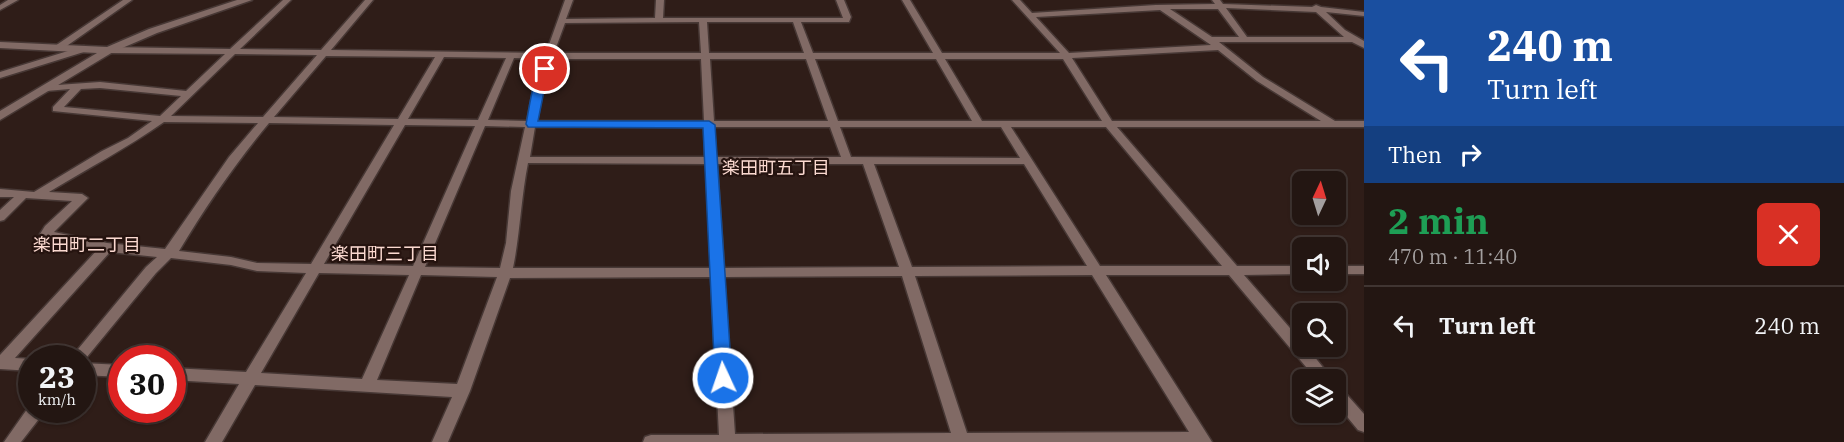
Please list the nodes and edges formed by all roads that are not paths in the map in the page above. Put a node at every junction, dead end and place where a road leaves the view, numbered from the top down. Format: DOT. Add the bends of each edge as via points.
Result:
graph roads {
  1 [pos="14,0"];
  2 [pos="128,0"];
  3 [pos="237,0"];
  4 [pos="247,0"];
  5 [pos="287,0"];
  6 [pos="369,0"];
  7 [pos="569,0"];
  8 [pos="660,0"];
  9 [pos="840,0"];
  10 [pos="906,0"];
  11 [pos="1016,0"];
  12 [pos="1178,0"];
  13 [pos="1309,0"];
  14 [pos="1217,3"];
  15 [pos="1187,5"];
  16 [pos="0,8"];
  17 [pos="1163,8"];
  18 [pos="1317,8"];
  19 [pos="1364,14"];
  20 [pos="1031,15"];
  21 [pos="796,19"];
  22 [pos="659,20"];
  23 [pos="703,20"];
  24 [pos="562,21"];
  25 [pos="1353,39"];
  26 [pos="1210,40"];
  27 [pos="1245,40"];
  28 [pos="0,45"];
  29 [pos="1364,45"];
  30 [pos="1220,47"];
  31 [pos="58,48"];
  32 [pos="84,49"];
  33 [pos="104,50"];
  34 [pos="232,52"];
  35 [pos="323,53"];
  36 [pos="441,55"];
  37 [pos="511,56"];
  38 [pos="550,56"];
  39 [pos="704,56"];
  40 [pos="810,56"];
  41 [pos="939,56"];
  42 [pos="1066,56"];
  43 [pos="0,75"];
  44 [pos="80,85"];
  45 [pos="46,88"];
  46 [pos="188,94"];
  47 [pos="0,108"];
  48 [pos="0,116"];
  49 [pos="162,119"];
  50 [pos="266,120"];
  51 [pos="402,122"];
  52 [pos="480,123"];
  53 [pos="532,124"];
  54 [pos="979,124"];
  55 [pos="1004,124"];
  56 [pos="1332,124"];
  57 [pos="1364,124"];
  58 [pos="709,125"];
  59 [pos="836,125"];
  60 [pos="1110,125"];
  61 [pos="524,160"];
  62 [pos="711,160"];
  63 [pos="847,160"];
  64 [pos="867,160"];
  65 [pos="1027,161"];
  66 [pos="0,193"];
  67 [pos="24,194"];
  68 [pos="38,194"];
  69 [pos="0,217"];
  70 [pos="107,247"];
  71 [pos="169,255"];
  72 [pos="315,269"];
  73 [pos="1233,270"];
  74 [pos="1292,270"];
  75 [pos="1346,270"];
  76 [pos="1364,270"];
  77 [pos="416,271"];
  78 [pos="907,271"];
  79 [pos="1097,271"];
  80 [pos="718,272"];
  81 [pos="505,273"];
  82 [pos="90,345"];
  83 [pos="1,363"];
  84 [pos="18,364"];
  85 [pos="1317,369"];
  86 [pos="186,375"];
  87 [pos="250,378"];
  88 [pos="367,385"];
  89 [pos="462,391"];
  90 [pos="1346,404"];
  91 [pos="26,423"];
  92 [pos="1364,425"];
  93 [pos="1203,441"];
  94 [pos="12,442"];
  95 [pos="213,442"];
  96 [pos="444,442"];
  97 [pos="651,442"];
  98 [pos="727,442"];
  99 [pos="962,442"];
  1 -- 16 [label="street"];
  2 -- 31 [label="street"];
  3 -- 33 [label="main road" via="144,30"];
  4 -- 33 [label="main road"];
  5 -- 34 [label="street"];
  6 -- 35 [label="street"];
  7 -- 24 [label="street"];
  8 -- 22 [label="street"];
  9 -- 21 [label="street" via="846,20"];
  10 -- 41 [label="street"];
  11 -- 20 [label="street"];
  12 -- 15 [label="street"];
  13 -- 18 [label="street"];
  14 -- 15 [label="street"];
  14 -- 18 [label="street"];
  14 -- 27 [label="street"];
  15 -- 17 [label="street"];
  17 -- 20 [label="street"];
  17 -- 26 [label="street"];
  18 -- 19 [label="street"];
  18 -- 25 [label="street"];
  20 -- 42 [label="street"];
  21 -- 23 [label="street"];
  21 -- 40 [label="street"];
  22 -- 23 [label="street"];
  22 -- 24 [label="street"];
  23 -- 39 [label="street"];
  24 -- 38 [label="street"];
  25 -- 27 [label="street"];
  25 -- 29 [label="street"];
  26 -- 27 [label="street"];
  26 -- 30 [label="street"];
  28 -- 31 [label="main road"];
  30 -- 42 [label="street"];
  30 -- 56 [label="street" via="1260,80"];
  31 -- 32 [label="main road"];
  32 -- 33 [label="main road"];
  32 -- 43 [label="street"];
  33 -- 34 [label="street"];
  33 -- 45 [label="main road"];
  33 -- 47 [label="main road"];
  34 -- 35 [label="street"];
  34 -- 46 [label="street"];
  35 -- 36 [label="street"];
  35 -- 50 [label="street"];
  36 -- 37 [label="street"];
  36 -- 51 [label="street"];
  37 -- 38 [label="street"];
  37 -- 52 [label="street"];
  38 -- 39 [label="street"];
  38 -- 53 [label="street" via="540,81"];
  39 -- 40 [label="street"];
  39 -- 58 [label="street"];
  40 -- 41 [label="street"];
  40 -- 59 [label="street"];
  41 -- 42 [label="street"];
  41 -- 54 [label="street"];
  42 -- 60 [label="street"];
  44 -- 45 [label="street"];
  44 -- 46 [label="street"];
  44 -- 49 [label="street" via="56,109"];
  45 -- 48 [label="main road"];
  46 -- 49 [label="street"];
  49 -- 50 [label="street"];
  49 -- 68 [label="street"];
  50 -- 51 [label="street"];
  50 -- 71 [label="street" via="216,181"];
  51 -- 52 [label="street"];
  51 -- 72 [label="street"];
  52 -- 53 [label="street"];
  52 -- 77 [label="street"];
  53 -- 58 [label="street"];
  53 -- 61 [label="street"];
  54 -- 55 [label="street"];
  54 -- 59 [label="street"];
  55 -- 60 [label="street"];
  55 -- 65 [label="street"];
  56 -- 57 [label="street"];
  56 -- 60 [label="street"];
  58 -- 59 [label="street"];
  58 -- 62 [label="street"];
  59 -- 63 [label="street"];
  60 -- 73 [label="street"];
  61 -- 62 [label="street"];
  61 -- 81 [label="street"];
  62 -- 63 [label="street"];
  62 -- 80 [label="street"];
  63 -- 64 [label="street"];
  64 -- 65 [label="street"];
  64 -- 78 [label="street"];
  65 -- 79 [label="street"];
  66 -- 67 [label="street"];
  67 -- 68 [label="street"];
  67 -- 69 [label="street"];
  68 -- 70 [label="street" via="82,198 46,234"];
  70 -- 71 [label="street"];
  70 -- 83 [label="street"];
  71 -- 72 [label="street" via="257,267"];
  71 -- 82 [label="street" via="151,270"];
  72 -- 77 [label="street"];
  72 -- 87 [label="street"];
  73 -- 74 [label="street"];
  73 -- 79 [label="street"];
  73 -- 85 [label="street"];
  75 -- 76 [label="street"];
  77 -- 81 [label="street"];
  77 -- 88 [label="street"];
  78 -- 79 [label="street"];
  78 -- 80 [label="street"];
  78 -- 99 [label="street"];
  79 -- 93 [label="street"];
  80 -- 81 [label="street"];
  80 -- 98 [label="street"];
  81 -- 89 [label="street"];
  83 -- 84 [label="street"];
  86 -- 87 [label="street"];
  87 -- 88 [label="street"];
  87 -- 95 [label="street"];
  88 -- 89 [label="street"];
  89 -- 96 [label="street"];
  90 -- 92 [label="street"];
  91 -- 94 [label="street"];
  93 -- 99 [label="street"];
  97 -- 98 [label="street"];
  98 -- 99 [label="street"];
}
